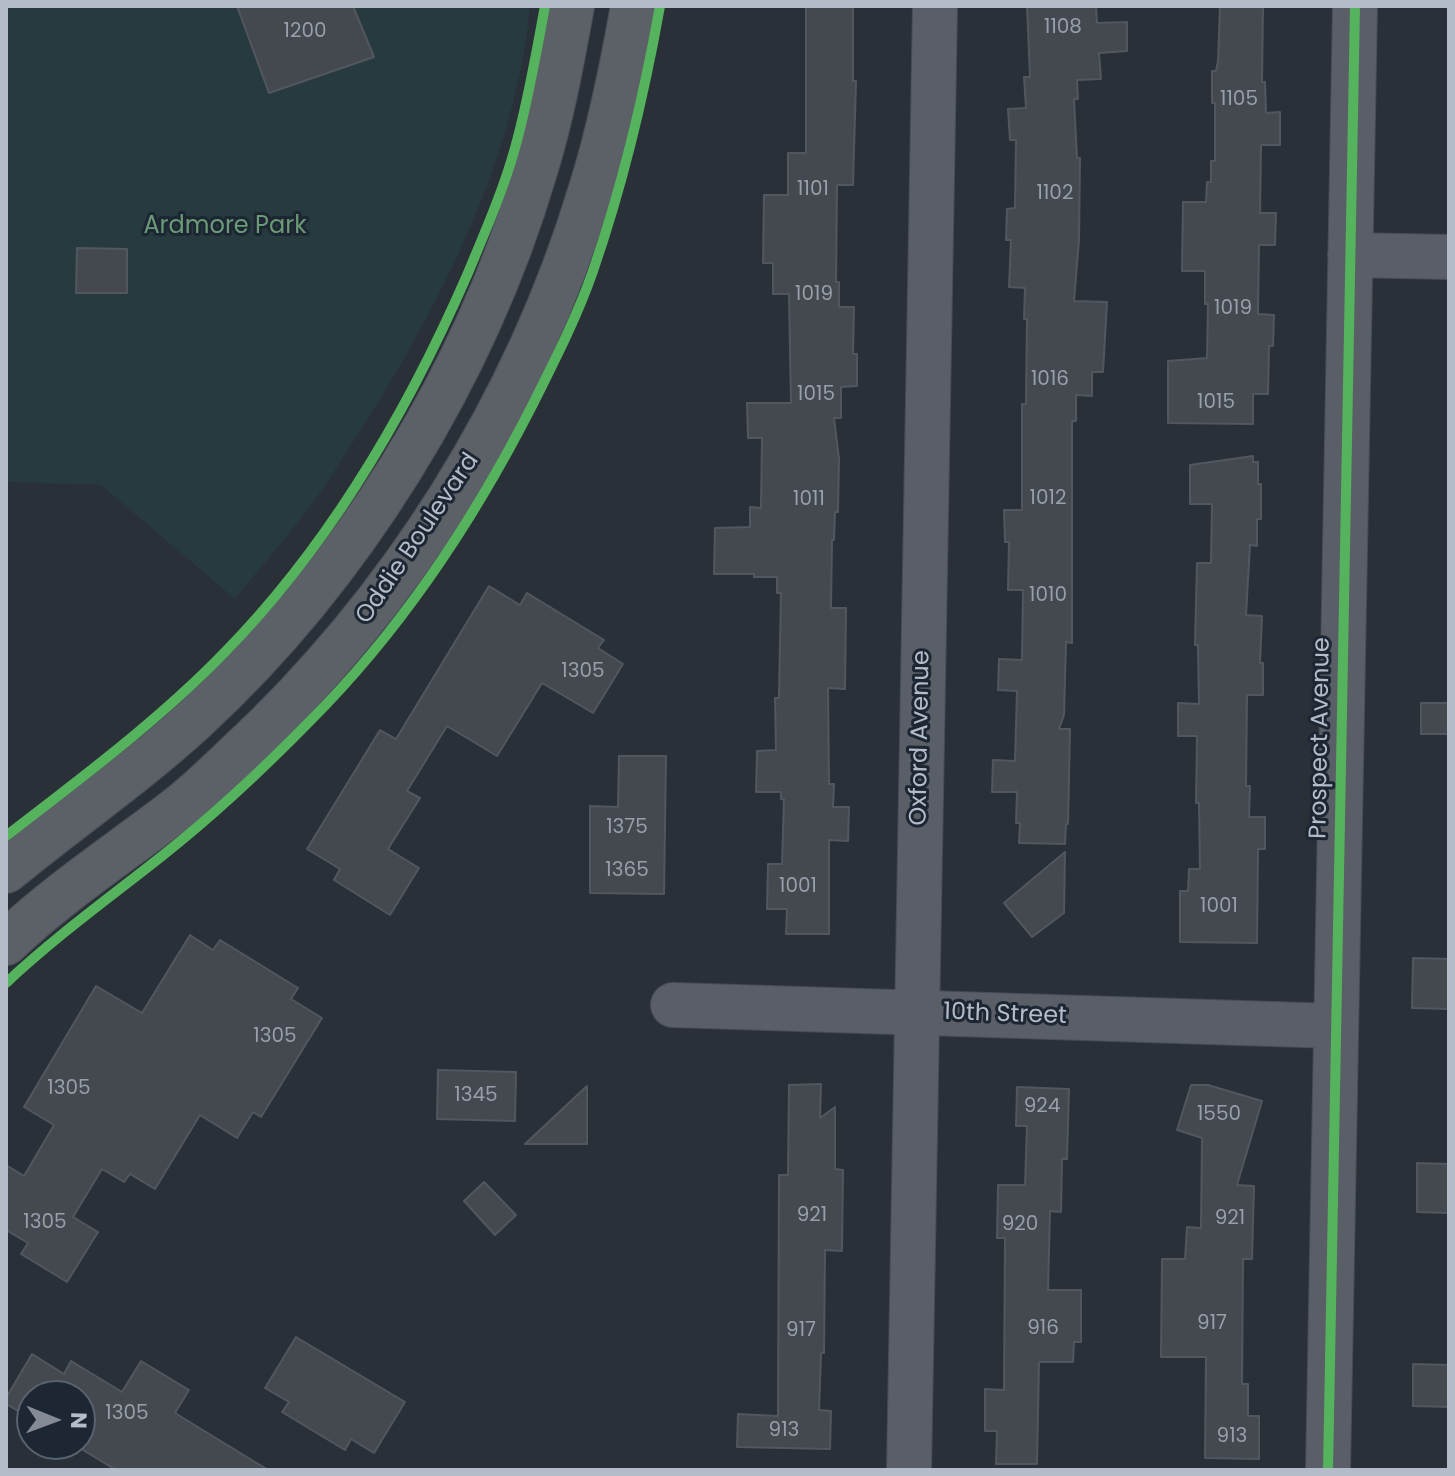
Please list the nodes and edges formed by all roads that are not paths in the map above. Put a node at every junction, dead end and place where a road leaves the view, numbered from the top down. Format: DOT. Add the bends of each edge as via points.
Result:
graph roads {
  1 [pos="572,6"];
  2 [pos="633,6"];
  3 [pos="935,6"];
  4 [pos="1355,6"];
  5 [pos="1350,255"];
  6 [pos="1449,257"];
  7 [pos="6,871"];
  8 [pos="6,943"];
  9 [pos="673,1005"];
  10 [pos="916,1012"];
  11 [pos="1336,1026"];
  12 [pos="909,1470"];
  13 [pos="1328,1470"];
  1 -- 7 [label="main road" via="535,172 502,265 427,424 382,498 327,575 196,718"];
  2 -- 8 [label="main road, Oddie Boulevard" via="618,90 591,190 554,295 478,453 419,546 352,635 238,755"];
  3 -- 10 [label="street, Oxford Avenue"];
  4 -- 5 [label="street, Prospect Avenue"];
  5 -- 6 [label="street"];
  5 -- 11 [label="street, Prospect Avenue"];
  9 -- 10 [label="street, 10th Street"];
  10 -- 11 [label="street, 10th Street"];
  10 -- 12 [label="street, Oxford Avenue"];
  11 -- 13 [label="street, Prospect Avenue"];
}
